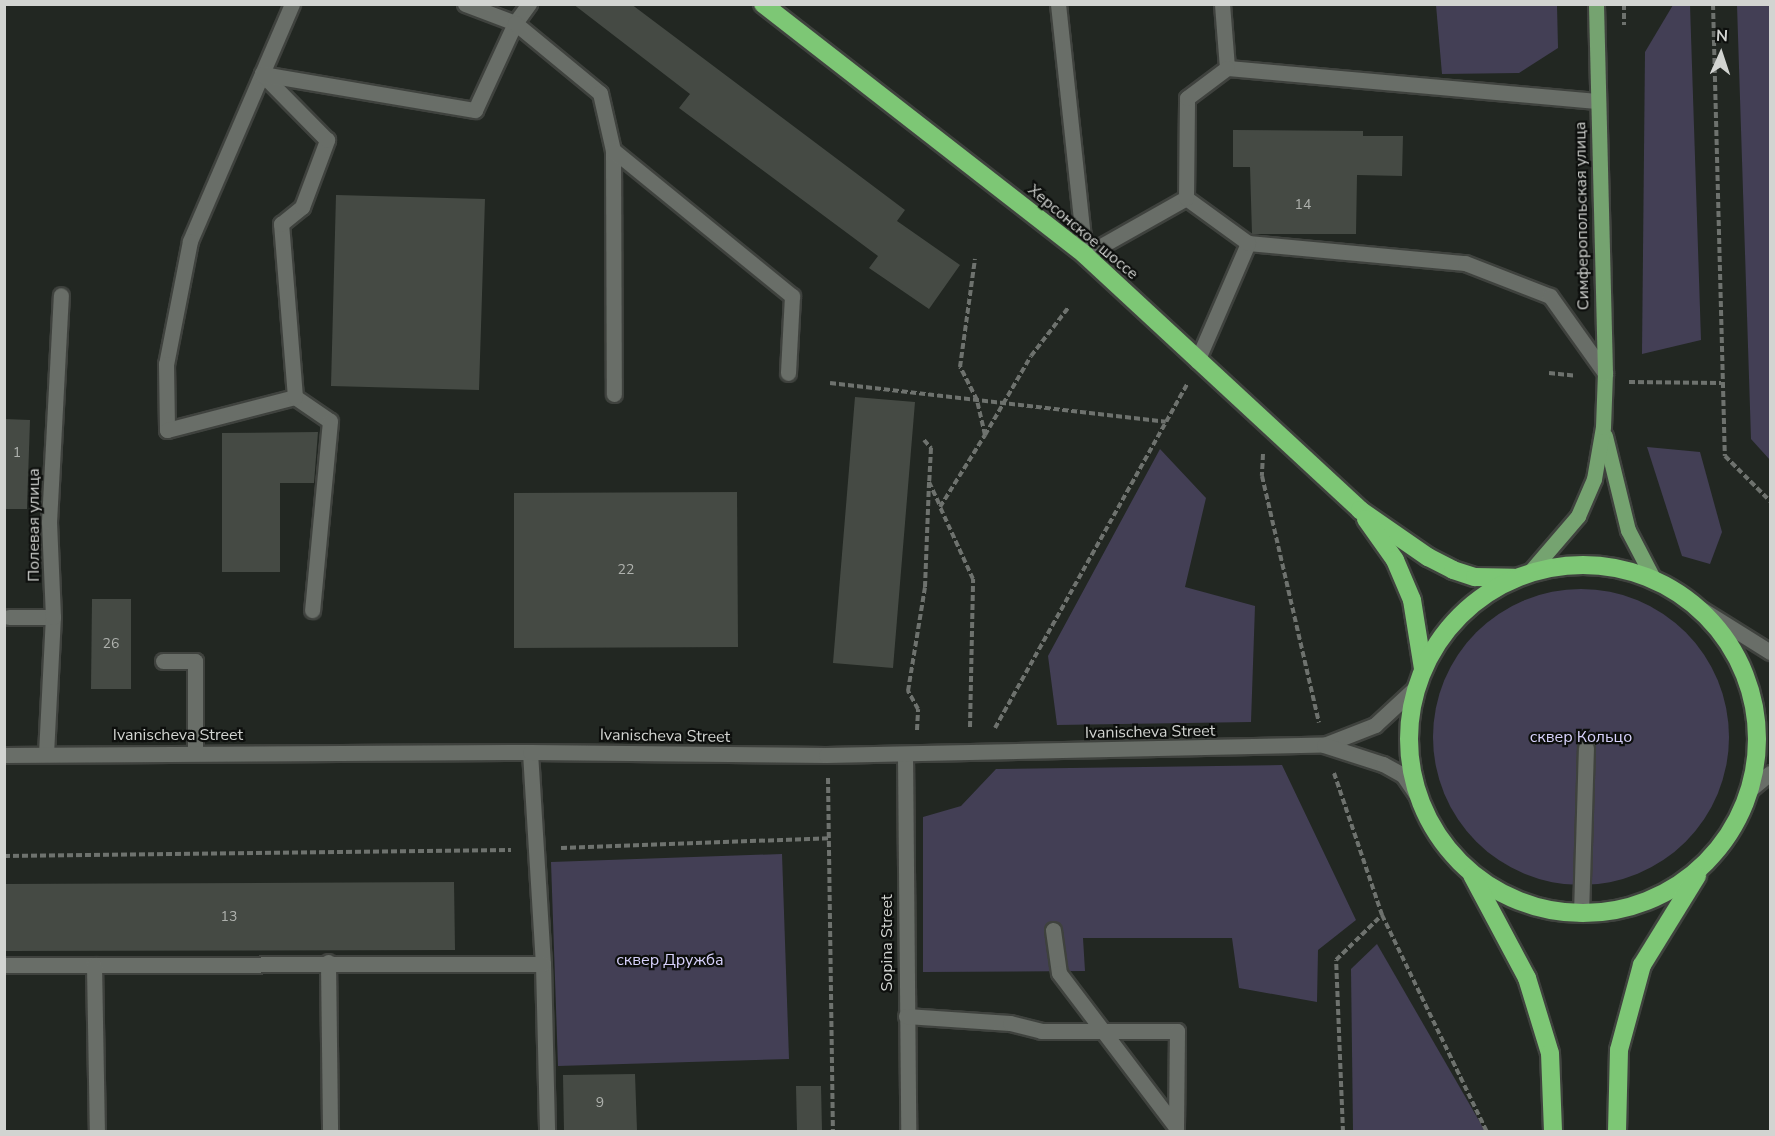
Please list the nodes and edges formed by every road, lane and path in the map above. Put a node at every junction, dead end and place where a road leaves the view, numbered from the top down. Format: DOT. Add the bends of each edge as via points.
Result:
graph roads {
  1 [pos="292,4"];
  2 [pos="465,4"];
  3 [pos="529,4"];
  4 [pos="763,4"];
  5 [pos="1058,4"];
  6 [pos="1222,4"];
  7 [pos="1596,4"];
  8 [pos="1624,4"];
  9 [pos="1713,4"];
  10 [pos="515,23"];
  11 [pos="1624,28"];
  12 [pos="1227,68"];
  13 [pos="262,75"];
  14 [pos="1598,101"];
  15 [pos="613,150"];
  16 [pos="1186,198"];
  17 [pos="1248,243"];
  18 [pos="1085,255"];
  19 [pos="975,259"];
  20 [pos="62,295"];
  21 [pos="1068,308"];
  22 [pos="1197,361"];
  23 [pos="1627,370"];
  24 [pos="788,373"];
  25 [pos="1605,373"];
  26 [pos="830,383"];
  27 [pos="1721,383"];
  28 [pos="614,394"];
  29 [pos="296,397"];
  30 [pos="977,400"];
  31 [pos="1004,403"];
  32 [pos="1166,422"];
  33 [pos="1603,427"];
  34 [pos="985,435"];
  35 [pos="924,440"];
  36 [pos="929,482"];
  37 [pos="1770,501"];
  38 [pos="940,507"];
  39 [pos="1360,510"];
  40 [pos="1523,575"];
  41 [pos="1653,578"];
  42 [pos="312,610"];
  43 [pos="1702,610"];
  44 [pos="9,617"];
  45 [pos="53,617"];
  46 [pos="1770,652"];
  47 [pos="163,661"];
  48 [pos="1423,669"];
  49 [pos="1416,687"];
  50 [pos="917,735"];
  51 [pos="1324,745"];
  52 [pos="1586,748"];
  53 [pos="530,752"];
  54 [pos="195,753"];
  55 [pos="46,754"];
  56 [pos="905,754"];
  57 [pos="975,754"];
  58 [pos="4,755"];
  59 [pos="826,755"];
  60 [pos="1770,773"];
  61 [pos="1752,788"];
  62 [pos="1418,797"];
  63 [pos="830,838"];
  64 [pos="535,849"];
  65 [pos="4,856"];
  66 [pos="1701,869"];
  67 [pos="1471,873"];
  68 [pos="1581,914"];
  69 [pos="1383,915"];
  70 [pos="1053,930"];
  71 [pos="328,962"];
  72 [pos="543,964"];
  73 [pos="4,965"];
  74 [pos="94,965"];
  75 [pos="906,1016"];
  76 [pos="1103,1031"];
  77 [pos="1176,1129"];
  78 [pos="97,1131"];
  79 [pos="330,1131"];
  80 [pos="547,1131"];
  81 [pos="833,1131"];
  82 [pos="908,1131"];
  83 [pos="1343,1131"];
  84 [pos="1553,1131"];
  85 [pos="1617,1131"];
  1 -- 13 [label="street"];
  2 -- 10 [label="street"];
  3 -- 10 [label="street"];
  4 -- 18 [label="highway, Херсонское шоссе"];
  5 -- 18 [label="street"];
  6 -- 12 [label="street"];
  7 -- 14 [label="main road, Симферопольская улица"];
  8 -- 11 [label="path"];
  9 -- 27 [label="path"];
  10 -- 13 [label="street" via="475,110"];
  10 -- 15 [label="street" via="600,93"];
  12 -- 14 [label="street"];
  12 -- 16 [label="street" via="1187,98"];
  13 -- 29 [label="street" via="327,140 302,207 281,224"];
  13 -- 29 [label="street" via="190,241 166,364 167,430"];
  14 -- 25 [label="main road, Симферопольская улица"];
  15 -- 24 [label="street" via="792,296"];
  15 -- 28 [label="street"];
  16 -- 17 [label="street"];
  16 -- 18 [label="street"];
  17 -- 22 [label="street"];
  17 -- 25 [label="street" via="1465,263 1550,296"];
  18 -- 22 [label="highway, Херсонское шоссе"];
  19 -- 30 [label="path" via="960,367"];
  20 -- 45 [label="street, Полевая улица" via="49,522"];
  21 -- 31 [label="path" via="1031,356"];
  22 -- 32 [label="path"];
  22 -- 39 [label="highway, Херсонское шоссе"];
  23 -- 27 [label="path" via="1627,382"];
  25 -- 33 [label="main road, Симферопольская улица"];
  26 -- 30 [label="path"];
  27 -- 37 [label="path" via="1725,456"];
  29 -- 42 [label="street" via="330,421"];
  30 -- 31 [label="path"];
  30 -- 34 [label="path"];
  31 -- 32 [label="path"];
  31 -- 34 [label="path"];
  32 -- 57 [label="path"];
  33 -- 40 [label="main road, Симферопольская улица" via="1594,479 1578,516"];
  33 -- 41 [label="main road, Симферопольская улица" via="1628,530"];
  34 -- 38 [label="path"];
  35 -- 36 [label="path" via="931,448"];
  36 -- 38 [label="path"];
  36 -- 50 [label="path" via="925,587 908,691 918,709"];
  38 -- 57 [label="path" via="973,579"];
  39 -- 40 [label="highway, Херсонское шоссе" via="1453,570 1475,577"];
  39 -- 48 [label="highway, Херсонское шоссе" via="1395,560 1412,600"];
  40 -- 41 [label="highway" via="1582,565 1613,567"];
  40 -- 48 [label="highway" via="1486,594 1460,615 1439,640"];
  41 -- 43 [label="highway"];
  43 -- 46 [label="street"];
  43 -- 61 [label="highway" via="1733,648 1753,692 1759,740"];
  44 -- 45 [label="street"];
  45 -- 55 [label="street, Полевая улица"];
  47 -- 54 [label="street" via="195,661"];
  48 -- 49 [label="highway"];
  49 -- 51 [label="street, Ivanischeva Street" via="1375,725"];
  49 -- 62 [label="highway" via="1409,723 1409,761"];
  51 -- 57 [label="street, Ivanischeva Street"];
  51 -- 62 [label="street, Ivanischeva Street" via="1383,764 1403,775"];
  52 -- 68 [label="street"];
  53 -- 54 [label="street, Ivanischeva Street"];
  53 -- 59 [label="street, Ivanischeva Street"];
  53 -- 64 [label="street"];
  54 -- 55 [label="street, Ivanischeva Street"];
  55 -- 58 [label="street, Ivanischeva Street"];
  56 -- 57 [label="street, Ivanischeva Street"];
  56 -- 59 [label="street, Ivanischeva Street"];
  56 -- 75 [label="street, Sopina Street"];
  59 -- 63 [label="path"];
  60 -- 61 [label="street"];
  61 -- 66 [label="highway" via="1723,845"];
  62 -- 67 [label="highway" via="1439,838"];
  63 -- 64 [label="path"];
  63 -- 81 [label="path"];
  64 -- 65 [label="path"];
  64 -- 72 [label="street"];
  66 -- 68 [label="highway" via="1665,894 1624,909"];
  66 -- 85 [label="highway" via="1642,965 1619,1050"];
  67 -- 68 [label="highway" via="1504,895 1541,909"];
  67 -- 84 [label="highway" via="1527,978 1550,1053"];
  69 -- 83 [label="path" via="1336,960"];
  70 -- 76 [label="street" via="1059,973"];
  71 -- 72 [label="street"];
  71 -- 74 [label="street"];
  71 -- 79 [label="street"];
  72 -- 80 [label="street"];
  73 -- 74 [label="street"];
  74 -- 78 [label="street"];
  75 -- 76 [label="street" via="1010,1023 1041,1031"];
  75 -- 82 [label="street, Sopina Street"];
  76 -- 77 [label="street"];
  76 -- 77 [label="street" via="1177,1031"];
}
